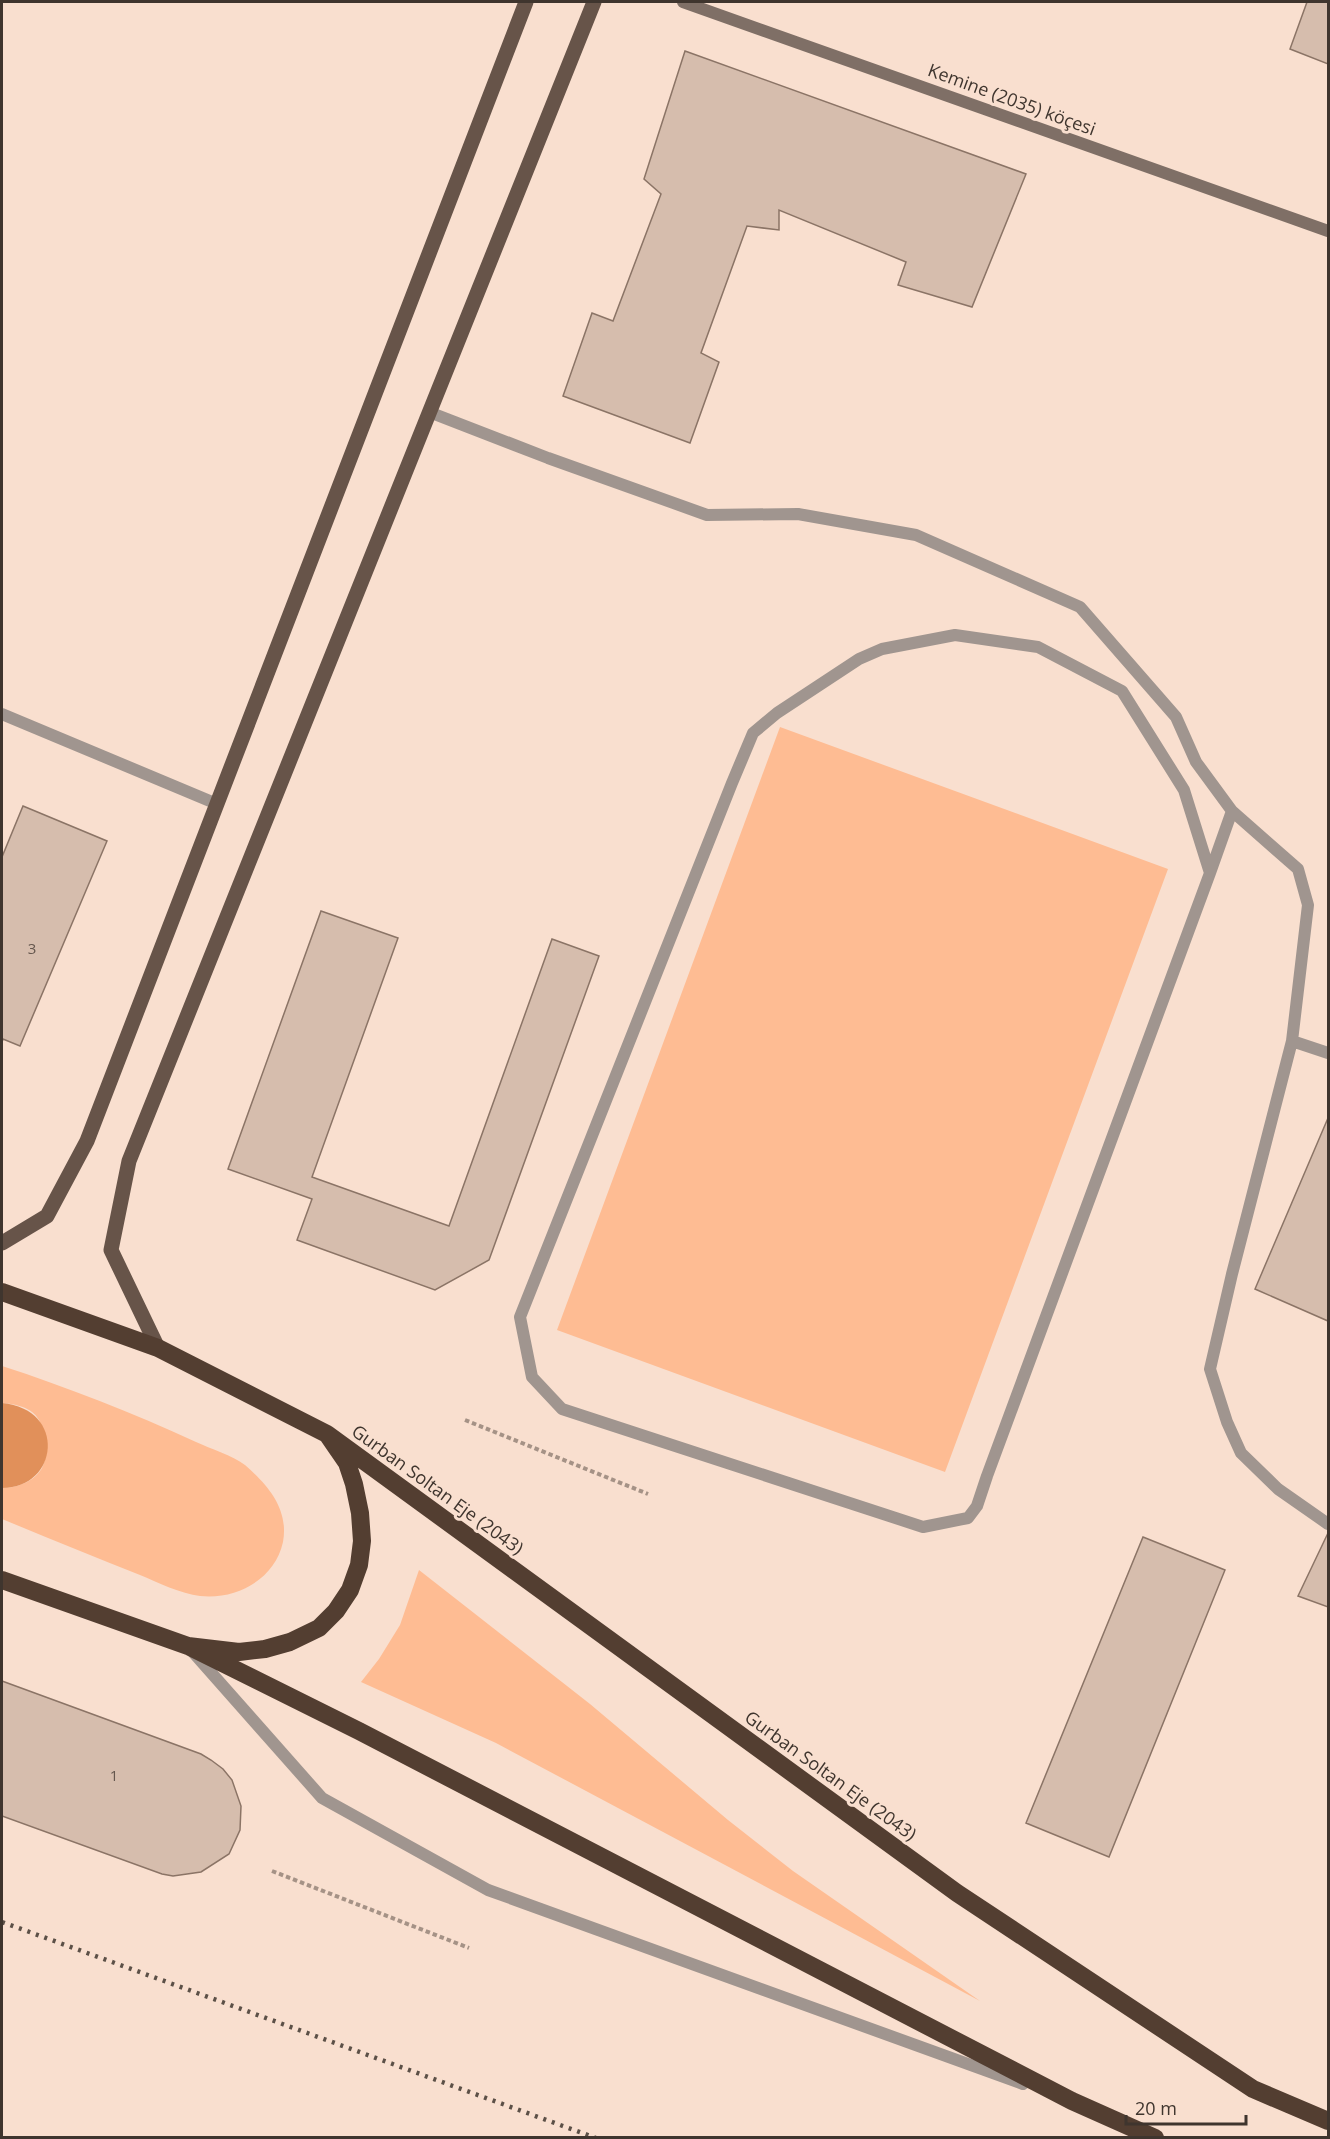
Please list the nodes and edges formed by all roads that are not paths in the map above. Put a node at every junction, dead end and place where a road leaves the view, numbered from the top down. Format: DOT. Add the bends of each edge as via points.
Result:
graph roads {
  1 [pos="526,2"];
  2 [pos="594,2"];
  3 [pos="683,2"];
  4 [pos="1329,231"];
  5 [pos="429,412"];
  6 [pos="2,714"];
  7 [pos="217,804"];
  8 [pos="1232,811"];
  9 [pos="1210,873"];
  10 [pos="1292,1041"];
  11 [pos="1329,1053"];
  12 [pos="2,1243"];
  13 [pos="2,1292"];
  14 [pos="158,1348"];
  15 [pos="327,1434"];
  16 [pos="1329,1524"];
  17 [pos="2,1581"];
  18 [pos="188,1646"];
  19 [pos="1072,2101"];
  20 [pos="1329,2121"];
  21 [pos="1155,2138"];
  1 -- 7 [label="main road"];
  2 -- 5 [label="main road"];
  3 -- 4 [label="street, Kemine (2035) köçesi"];
  5 -- 8 [label="lane" via="707,515 798,514 916,535 1080,607 1176,717 1196,762"];
  5 -- 14 [label="main road" via="129,1161 111,1250"];
  6 -- 7 [label="lane"];
  7 -- 12 [label="main road" via="87,1141 47,1216"];
  8 -- 9 [label="lane"];
  8 -- 10 [label="lane" via="1298,869 1303,883 1308,905"];
  9 -- 9 [label="lane" via="976,1506 968,1518 923,1527 900,1520 562,1409 532,1377 520,1317 753,733 777,713 859,659 882,649 955,635 1038,647 1122,691 1184,790"];
  10 -- 11 [label="lane"];
  10 -- 16 [label="lane" via="1210,1369 1241,1453 1278,1489"];
  13 -- 14 [label="highway, Gurban Soltan Eje (2043)"];
  14 -- 15 [label="highway, Gurban Soltan Eje (2043)"];
  15 -- 18 [label="highway, Gurban Soltan Eje (2043)" via="347,1463 360,1513 359,1565 350,1590 319,1628 290,1642 265,1650 239,1652"];
  15 -- 20 [label="highway, Gurban Soltan Eje (2043)" via="957,1893 1253,2089"];
  17 -- 18 [label="highway, Gurban Soltan Eje (2043)"];
  18 -- 19 [label="highway, Gurban Soltan Eje (2043)"];
  18 -- 19 [label="lane" via="322,1798 488,1890"];
  19 -- 21 [label="highway, Gurban Soltan Eje (2043)"];
}
